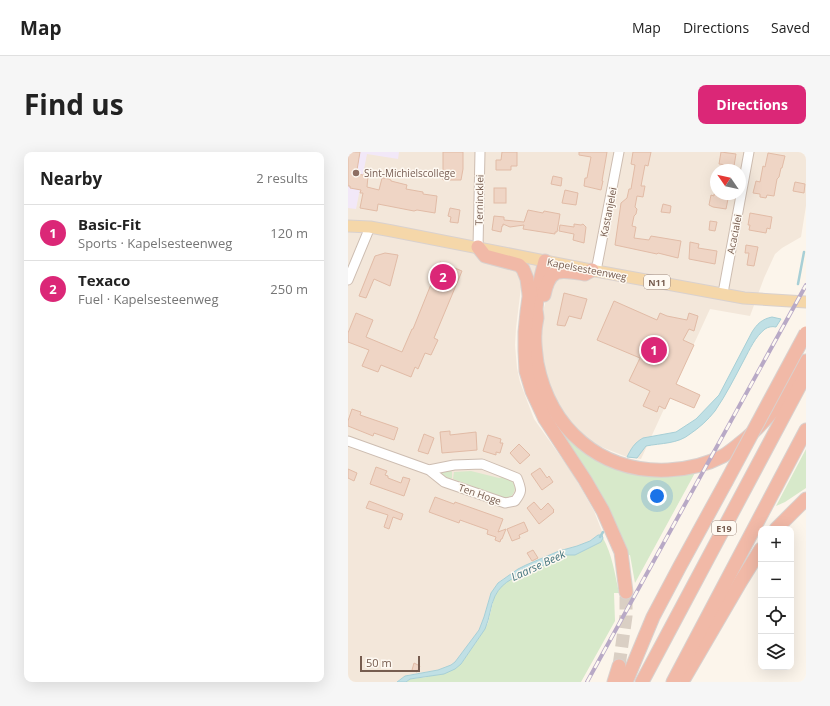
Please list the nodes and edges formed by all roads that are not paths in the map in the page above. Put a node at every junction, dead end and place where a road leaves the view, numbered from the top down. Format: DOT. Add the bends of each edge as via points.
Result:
graph roads {
  1 [pos="480,152"];
  2 [pos="619,152"];
  3 [pos="749,152"];
  4 [pos="348,219"];
  5 [pos="348,226"];
  6 [pos="370,227"];
  7 [pos="478,247"];
  8 [pos="541,260"];
  9 [pos="594,271"];
  10 [pos="348,280"];
  11 [pos="723,293"];
  12 [pos="530,294"];
  13 [pos="806,302"];
  14 [pos="537,317"];
  15 [pos="806,333"];
  16 [pos="806,361"];
  17 [pos="806,375"];
  18 [pos="806,430"];
  19 [pos="348,441"];
  20 [pos="429,470"];
  21 [pos="806,499"];
  22 [pos="806,510"];
  23 [pos="779,526"];
  24 [pos="785,526"];
  25 [pos="758,554"];
  26 [pos="626,592"];
  27 [pos="619,666"];
  28 [pos="614,682"];
  29 [pos="626,682"];
  30 [pos="642,682"];
  31 [pos="673,682"];
  32 [pos="681,682"];
  1 -- 7 [label="street, Ternincklei"];
  2 -- 9 [label="street, Kastanjelei"];
  3 -- 11 [label="street, Acacialei"];
  4 -- 6 [label="main road, Kapelsesteenweg / N11"];
  5 -- 6 [label="main road, Kapelsesteenweg / N11"];
  6 -- 7 [label="main road, Kapelsesteenweg / N11"];
  6 -- 10 [label="street"];
  7 -- 8 [label="main road, Kapelsesteenweg / N11"];
  7 -- 12 [label="highway" via="485,256 519,265 523,269"];
  8 -- 9 [label="main road, Kapelsesteenweg / N11"];
  8 -- 12 [label="highway"];
  8 -- 14 [label="highway"];
  9 -- 11 [label="main road, Kapelsesteenweg / N11"];
  9 -- 14 [label="highway" via="585,274 564,270 553,275 545,289"];
  11 -- 13 [label="main road, Kapelsesteenweg / N11" via="744,298"];
  12 -- 26 [label="highway" via="525,351 526,371 532,391 545,419 603,511 621,552"];
  14 -- 16 [label="highway" via="537,364 558,416 572,434 597,454 638,469 682,469 724,455 747,438 769,416"];
  15 -- 29 [label="highway, bridge" via="653,617"];
  17 -- 30 [label="highway, E19"];
  18 -- 31 [label="highway, E19"];
  19 -- 20 [label="street, Ten Hoge"];
  20 -- 20 [label="street, Ten Hoge" via="444,482 505,503 514,501 520,494 521,488 517,478 482,464 454,465"];
  21 -- 23 [label="highway"];
  22 -- 24 [label="highway"];
  25 -- 32 [label="highway"];
  27 -- 28 [label="highway"];
}
